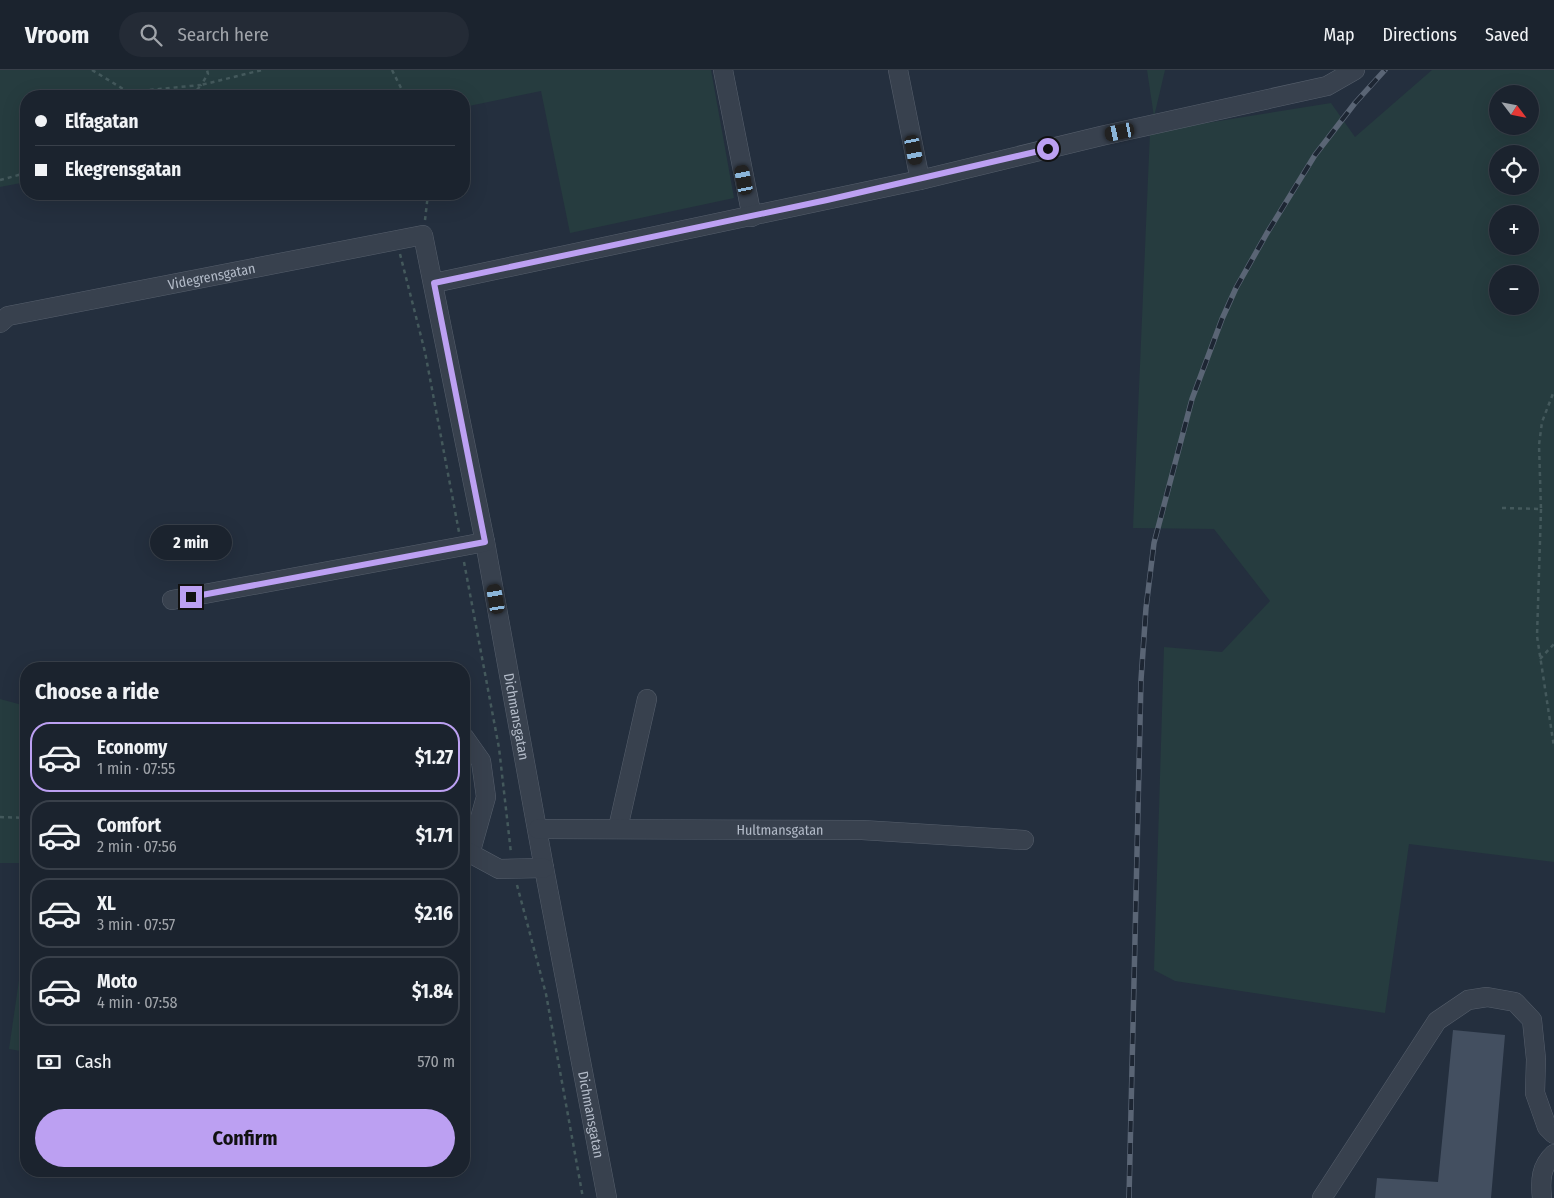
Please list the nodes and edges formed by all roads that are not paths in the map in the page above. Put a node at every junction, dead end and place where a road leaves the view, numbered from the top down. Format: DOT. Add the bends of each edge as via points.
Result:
graph roads {
  1 [pos="723,70"];
  2 [pos="898,70"];
  3 [pos="1355,70"];
  4 [pos="920,180"];
  5 [pos="752,217"];
  6 [pos="423,235"];
  7 [pos="434,283"];
  8 [pos="0,323"];
  9 [pos="485,542"];
  10 [pos="172,600"];
  11 [pos="647,699"];
  12 [pos="470,745"];
  13 [pos="618,828"];
  14 [pos="538,829"];
  15 [pos="1024,840"];
  16 [pos="470,843"];
  17 [pos="470,854"];
  18 [pos="544,868"];
  19 [pos="1554,1134"];
  20 [pos="1554,1154"];
  21 [pos="607,1198"];
  22 [pos="1322,1198"];
  23 [pos="1542,1198"];
  1 -- 5 [label="street"];
  2 -- 4 [label="street"];
  3 -- 4 [label="street" via="1327,86"];
  4 -- 5 [label="street"];
  5 -- 7 [label="street"];
  6 -- 7 [label="street, Dichmansgatan"];
  6 -- 8 [label="street, Videgrensgatan" via="8,316"];
  7 -- 9 [label="street, Dichmansgatan"];
  9 -- 10 [label="street"];
  9 -- 14 [label="street, Dichmansgatan"];
  11 -- 13 [label="street"];
  12 -- 16 [label="street" via="481,761 486,797"];
  13 -- 14 [label="street, Hultmansgatan"];
  13 -- 15 [label="street, Hultmansgatan" via="862,830"];
  14 -- 18 [label="street, Dichmansgatan"];
  17 -- 18 [label="street" via="499,869"];
  18 -- 21 [label="street, Dichmansgatan"];
  19 -- 22 [label="street" via="1546,1127 1535,1093 1532,1020 1515,1002 1487,997 1468,1000 1437,1021"];
  20 -- 23 [label="street" via="1546,1161 1541,1175"];
}
